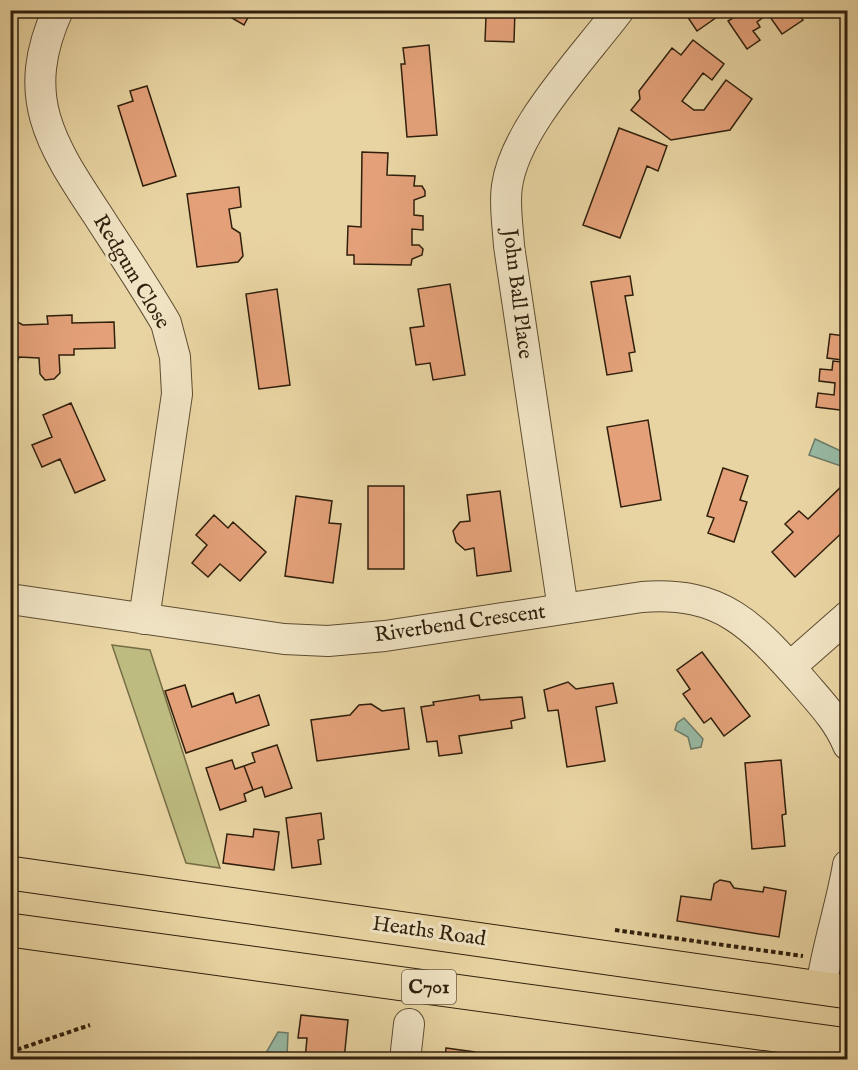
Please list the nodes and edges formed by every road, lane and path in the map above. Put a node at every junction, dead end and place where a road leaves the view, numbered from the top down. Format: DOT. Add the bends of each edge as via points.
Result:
graph roads {
  1 [pos="58,10"];
  2 [pos="619,10"];
  3 [pos="10,599"];
  4 [pos="563,609"];
  5 [pos="848,616"];
  6 [pos="144,619"];
  7 [pos="790,667"];
  8 [pos="848,745"];
  9 [pos="848,865"];
  10 [pos="10,873"];
  11 [pos="10,930"];
  12 [pos="10,937"];
  13 [pos="142,948"];
  14 [pos="835,990"];
  15 [pos="409,1024"];
  16 [pos="90,1025"];
  17 [pos="829,1048"];
  18 [pos="10,1052"];
  19 [pos="405,1059"];
  1 -- 6 [label="street, Redgum Close" via="43,52 40,87 52,141 166,322 175,357 177,394"];
  2 -- 4 [label="street, John Ball Place" via="523,136 506,188 508,246"];
  3 -- 6 [label="street, Riverbend Crescent"];
  4 -- 6 [label="street, Riverbend Crescent" via="328,641 284,639"];
  4 -- 7 [label="street, Riverbend Crescent" via="642,597 695,599 745,622"];
  5 -- 7 [label="street"];
  7 -- 8 [label="street, Riverbend Crescent" via="830,713"];
  9 -- 14 [label="street" via="826,959"];
  10 -- 14 [label="main road, Heaths Road"];
  11 -- 13 [label="main road, C701"];
  12 -- 13 [label="street" via="104,951"];
  13 -- 17 [label="main road, C701"];
  14 -- 17 [label="main road"];
  15 -- 19 [label="street"];
  16 -- 18 [label="path"];
}
